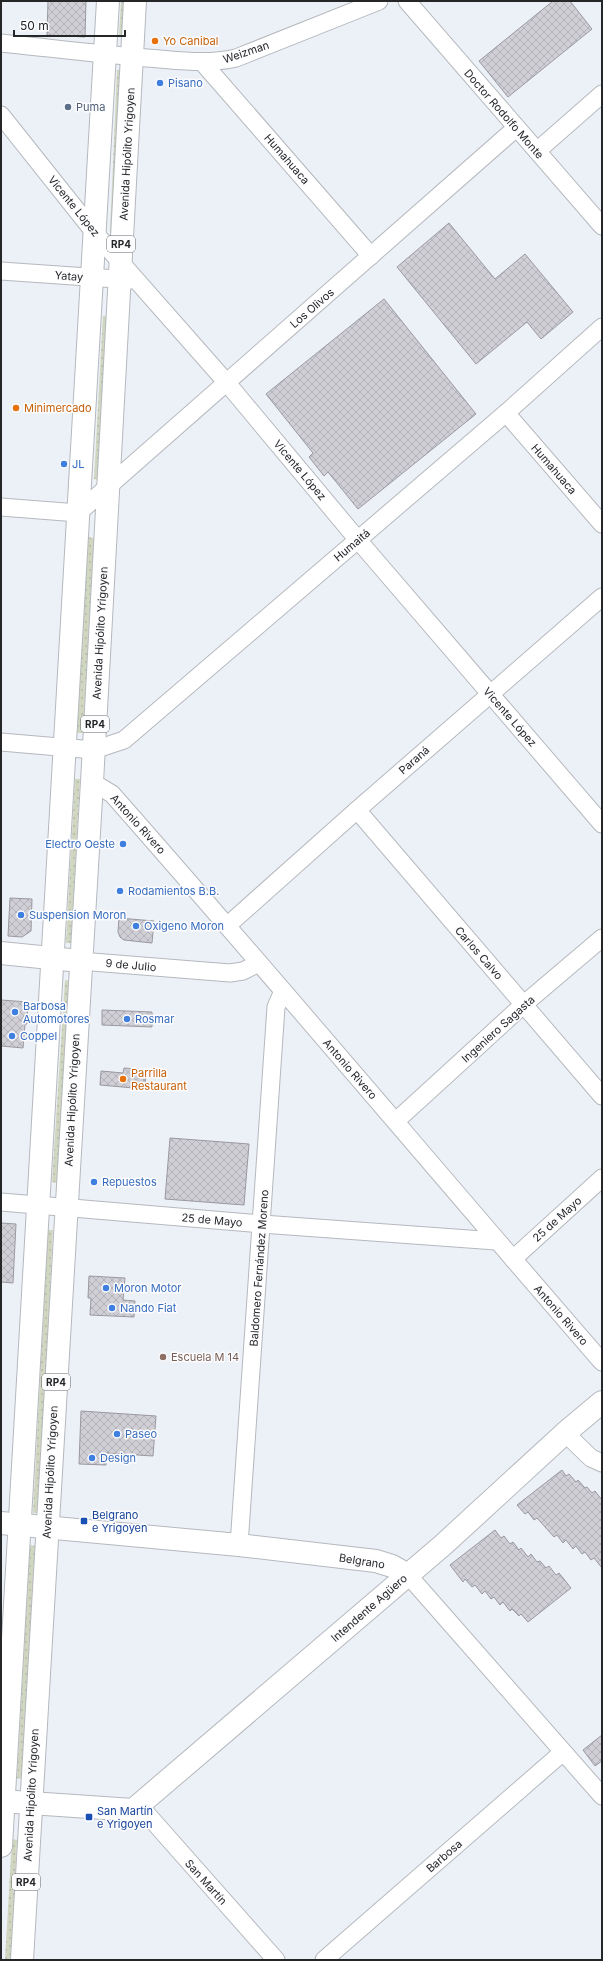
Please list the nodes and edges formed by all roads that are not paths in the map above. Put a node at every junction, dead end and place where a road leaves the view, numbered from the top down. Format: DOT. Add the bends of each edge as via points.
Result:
graph roads {
  1 [pos="108,1"];
  2 [pos="135,1"];
  3 [pos="379,1"];
  4 [pos="407,1"];
  5 [pos="1,43"];
  6 [pos="105,54"];
  7 [pos="133,57"];
  8 [pos="202,63"];
  9 [pos="602,94"];
  10 [pos="1,115"];
  11 [pos="516,128"];
  12 [pos="537,151"];
  13 [pos="602,226"];
  14 [pos="94,232"];
  15 [pos="371,256"];
  16 [pos="1,271"];
  17 [pos="126,274"];
  18 [pos="91,278"];
  19 [pos="602,327"];
  20 [pos="227,383"];
  21 [pos="506,413"];
  22 [pos="107,488"];
  23 [pos="1,507"];
  24 [pos="78,513"];
  25 [pos="602,524"];
  26 [pos="358,540"];
  27 [pos="602,597"];
  28 [pos="491,694"];
  29 [pos="1,742"];
  30 [pos="64,748"];
  31 [pos="94,750"];
  32 [pos="92,782"];
  33 [pos="357,810"];
  34 [pos="602,824"];
  35 [pos="228,925"];
  36 [pos="602,938"];
  37 [pos="1,953"];
  38 [pos="54,958"];
  39 [pos="80,961"];
  40 [pos="259,963"];
  41 [pos="283,991"];
  42 [pos="523,1005"];
  43 [pos="602,1096"];
  44 [pos="396,1121"];
  45 [pos="602,1178"];
  46 [pos="1,1202"];
  47 [pos="39,1204"];
  48 [pos="66,1207"];
  49 [pos="262,1224"];
  50 [pos="496,1241"];
  51 [pos="513,1259"];
  52 [pos="602,1362"];
  53 [pos="602,1402"];
  54 [pos="565,1433"];
  55 [pos="602,1463"];
  56 [pos="11,1524"];
  57 [pos="47,1528"];
  58 [pos="239,1546"];
  59 [pos="408,1575"];
  60 [pos="563,1752"];
  61 [pos="602,1796"];
  62 [pos="2,1801"];
  63 [pos="30,1804"];
  64 [pos="133,1810"];
  65 [pos="1,1846"];
  66 [pos="22,1960"];
  67 [pos="276,1960"];
  68 [pos="324,1960"];
  1 -- 6 [label="main road, RP4"];
  2 -- 7 [label="main road, Avenida Hipólito Yrigoyen / RP4"];
  3 -- 8 [label="street, Weizman" via="236,58"];
  4 -- 11 [label="street, Doctor Rodolfo Monte"];
  5 -- 6 [label="street, Weizman"];
  6 -- 7 [label="street, Weizman"];
  6 -- 14 [label="main road, RP4"];
  7 -- 8 [label="street, Weizman"];
  7 -- 17 [label="main road, Avenida Hipólito Yrigoyen / RP4"];
  8 -- 15 [label="street, Humahuaca"];
  9 -- 12 [label="street"];
  10 -- 14 [label="street, Vicente López"];
  11 -- 12 [label="street, Doctor Rodolfo Monte"];
  11 -- 15 [label="street, Los Olivos"];
  12 -- 13 [label="street, Doctor Rodolfo Monte"];
  14 -- 17 [label="street, Vicente López"];
  14 -- 18 [label="main road, RP4"];
  15 -- 20 [label="street, Los Olivos"];
  16 -- 18 [label="street, Yatay"];
  17 -- 18 [label="street, Yatay"];
  17 -- 20 [label="street, Vicente López"];
  17 -- 22 [label="main road, Avenida Hipólito Yrigoyen / RP4"];
  18 -- 24 [label="main road, RP4"];
  19 -- 21 [label="street, Humaitá"];
  20 -- 22 [label="street, Los Olivos"];
  20 -- 26 [label="street, Vicente López"];
  21 -- 25 [label="street, Humahuaca"];
  21 -- 26 [label="street, Humaitá"];
  22 -- 24 [label="street, Los Olivos"];
  22 -- 31 [label="main road, Avenida Hipólito Yrigoyen / RP4"];
  23 -- 24 [label="street"];
  24 -- 30 [label="main road, RP4"];
  26 -- 28 [label="street, Vicente López"];
  26 -- 31 [label="street, Humaitá" via="124,740"];
  27 -- 28 [label="street, Paraná"];
  28 -- 33 [label="street, Paraná"];
  28 -- 34 [label="street, Vicente López"];
  29 -- 30 [label="street"];
  30 -- 31 [label="street"];
  30 -- 38 [label="main road, RP4"];
  31 -- 32 [label="main road, Avenida Hipólito Yrigoyen / RP4"];
  32 -- 35 [label="street, Antonio Rivero" via="112,794"];
  32 -- 39 [label="main road, Avenida Hipólito Yrigoyen / RP4"];
  33 -- 35 [label="street, Paraná"];
  33 -- 42 [label="street, Carlos Calvo"];
  35 -- 40 [label="street, Antonio Rivero"];
  36 -- 42 [label="street, Ingeniero Sagasta"];
  37 -- 38 [label="main road, 9 de Julio"];
  38 -- 39 [label="main road, 9 de Julio"];
  38 -- 47 [label="main road, RP4"];
  39 -- 40 [label="street, 9 de Julio" via="230,973 243,972"];
  39 -- 48 [label="main road, Avenida Hipólito Yrigoyen / RP4"];
  40 -- 41 [label="street, Antonio Rivero"];
  41 -- 44 [label="street, Antonio Rivero"];
  41 -- 49 [label="street, Baldomero Fernández Moreno" via="276,1007"];
  42 -- 43 [label="street, Carlos Calvo"];
  42 -- 44 [label="street, Ingeniero Sagasta"];
  44 -- 50 [label="street, Antonio Rivero"];
  45 -- 51 [label="street, 25 de Mayo"];
  46 -- 47 [label="street, 25 de Mayo"];
  47 -- 48 [label="street, 25 de Mayo"];
  47 -- 56 [label="main road, RP4"];
  48 -- 49 [label="street, 25 de Mayo"];
  48 -- 57 [label="main road, Avenida Hipólito Yrigoyen / RP4"];
  49 -- 50 [label="street, 25 de Mayo"];
  49 -- 58 [label="street, Baldomero Fernández Moreno"];
  50 -- 51 [label="street, Antonio Rivero"];
  51 -- 52 [label="street, Antonio Rivero"];
  53 -- 54 [label="main road, Intendente Agüero"];
  54 -- 55 [label="street" via="591,1458"];
  54 -- 59 [label="main road, Intendente Agüero"];
  56 -- 57 [label="main road, Belgrano"];
  56 -- 62 [label="main road, RP4"];
  57 -- 58 [label="main road, Belgrano"];
  57 -- 63 [label="main road, Avenida Hipólito Yrigoyen / RP4"];
  58 -- 59 [label="main road, Belgrano" via="376,1561"];
  59 -- 60 [label="street, Belgrano"];
  59 -- 64 [label="main road, Intendente Agüero"];
  60 -- 61 [label="street, Belgrano"];
  60 -- 68 [label="street, Barbosa"];
  62 -- 63 [label="main road"];
  62 -- 65 [label="main road, RP4"];
  63 -- 64 [label="main road"];
  63 -- 66 [label="main road, Avenida Hipólito Yrigoyen / RP4"];
  64 -- 67 [label="street, San Martín" via="146,1813"];
}
